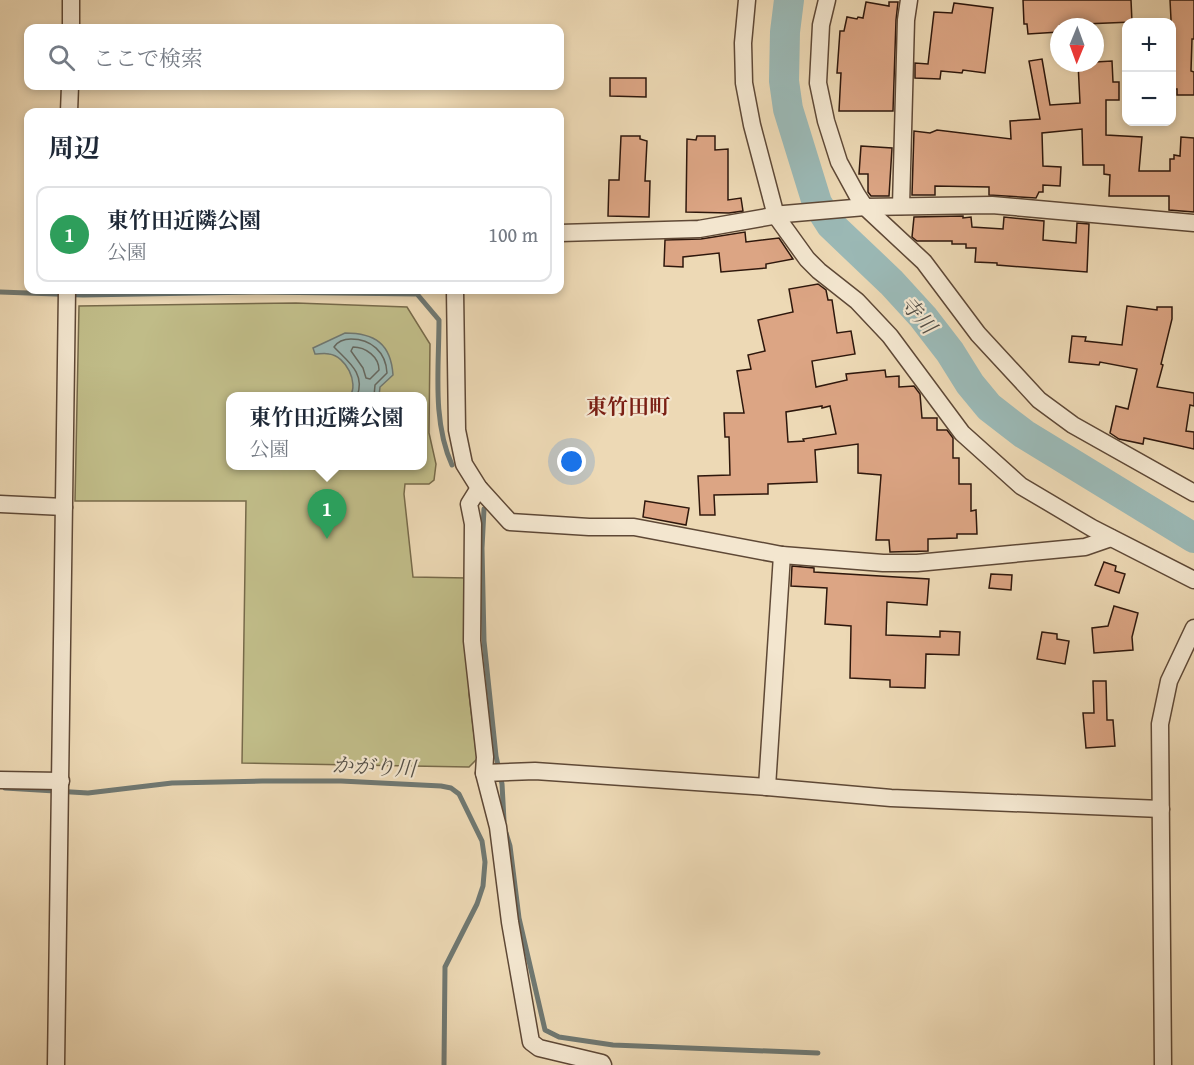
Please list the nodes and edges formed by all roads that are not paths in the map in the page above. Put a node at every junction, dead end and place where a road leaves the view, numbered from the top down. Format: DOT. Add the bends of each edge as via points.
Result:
graph roads {
  1 [pos="71,0"];
  2 [pos="747,0"];
  3 [pos="827,0"];
  4 [pos="909,0"];
  5 [pos="71,24"];
  6 [pos="70,90"];
  7 [pos="69,108"];
  8 [pos="901,206"];
  9 [pos="861,207"];
  10 [pos="780,215"];
  11 [pos="1194,223"];
  12 [pos="564,233"];
  13 [pos="67,294"];
  14 [pos="455,294"];
  15 [pos="479,488"];
  16 [pos="1194,493"];
  17 [pos="0,504"];
  18 [pos="64,507"];
  19 [pos="1111,538"];
  20 [pos="782,555"];
  21 [pos="1194,580"];
  22 [pos="1194,628"];
  23 [pos="484,773"];
  24 [pos="0,780"];
  25 [pos="61,781"];
  26 [pos="767,787"];
  27 [pos="1161,809"];
  28 [pos="56,1065"];
  29 [pos="603,1065"];
  30 [pos="1163,1065"];
  1 -- 5 [label="street"];
  2 -- 10 [label="street" via="744,83"];
  3 -- 9 [label="street" via="821,25 818,83 839,162"];
  4 -- 8 [label="street"];
  6 -- 7 [label="street"];
  8 -- 9 [label="street"];
  8 -- 11 [label="street" via="992,205"];
  9 -- 10 [label="street"];
  9 -- 16 [label="street" via="924,262 978,334 1039,400 1073,425"];
  10 -- 12 [label="street" via="699,229"];
  10 -- 19 [label="street" via="807,259 857,301 890,336 962,433 1021,486"];
  13 -- 18 [label="street"];
  14 -- 15 [label="street" via="457,430 464,464"];
  15 -- 20 [label="street" via="510,522 634,527"];
  15 -- 23 [label="street" via="469,504 472,641"];
  17 -- 18 [label="street"];
  18 -- 25 [label="street"];
  19 -- 20 [label="street" via="1085,547 917,562"];
  19 -- 21 [label="street"];
  20 -- 26 [label="street"];
  22 -- 27 [label="street" via="1164,698 1160,724"];
  23 -- 26 [label="street" via="535,771"];
  23 -- 29 [label="street" via="498,827 531,1042 539,1048"];
  24 -- 25 [label="street"];
  25 -- 28 [label="street"];
  26 -- 27 [label="street" via="891,798"];
  27 -- 30 [label="street"];
}
